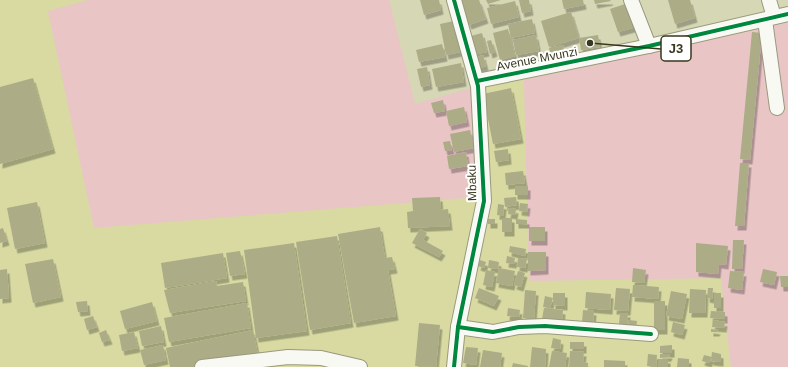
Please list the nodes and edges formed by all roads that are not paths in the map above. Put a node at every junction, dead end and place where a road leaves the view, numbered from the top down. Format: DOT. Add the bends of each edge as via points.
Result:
graph roads {
  1 [pos="454,0"];
  2 [pos="631,0"];
  3 [pos="769,0"];
  4 [pos="788,14"];
  5 [pos="770,18"];
  6 [pos="649,46"];
  7 [pos="477,81"];
  8 [pos="777,108"];
  9 [pos="458,327"];
  10 [pos="651,334"];
  11 [pos="202,367"];
  12 [pos="360,367"];
  13 [pos="454,367"];
  1 -- 7 [label="street, Mbaku"];
  2 -- 6 [label="street"];
  3 -- 5 [label="street"];
  4 -- 5 [label="street, Avenue Mvunzi"];
  5 -- 6 [label="street, Avenue Mvunzi"];
  5 -- 8 [label="street"];
  6 -- 7 [label="street, Avenue Mvunzi"];
  7 -- 9 [label="street, Mbaku" via="484,201"];
  9 -- 10 [label="street" via="493,332 545,326"];
  9 -- 13 [label="street, Mbaku"];
  11 -- 12 [label="street" via="288,357 321,358"];
}
